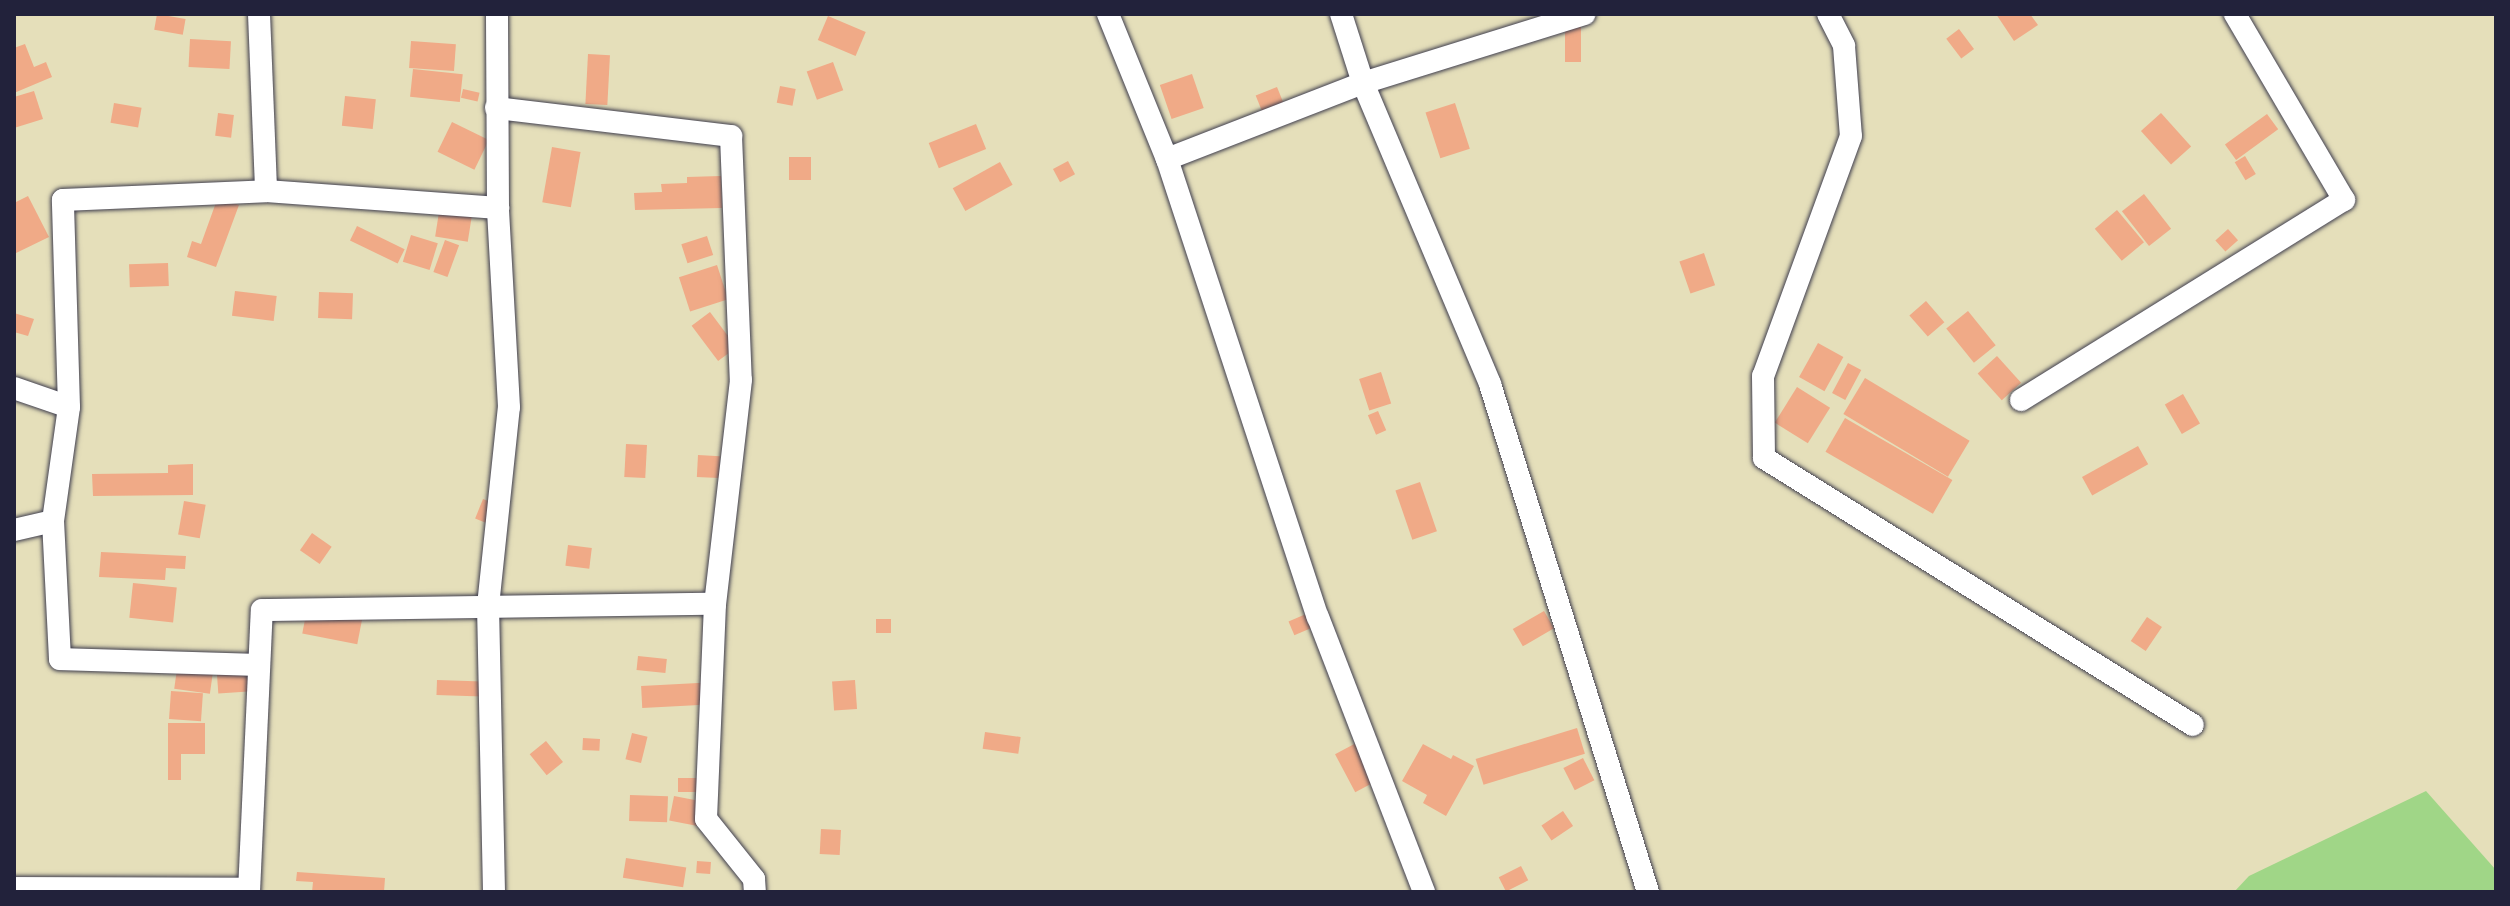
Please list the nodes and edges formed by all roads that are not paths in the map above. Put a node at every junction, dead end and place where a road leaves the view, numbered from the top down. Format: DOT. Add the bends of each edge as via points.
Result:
graph roads {
  1 [pos="259,14"];
  2 [pos="497,14"];
  3 [pos="1108,14"];
  4 [pos="1341,14"];
  5 [pos="1583,14"];
  6 [pos="1828,14"];
  7 [pos="2235,14"];
  8 [pos="1363,83"];
  9 [pos="496,108"];
  10 [pos="1167,159"];
  11 [pos="266,191"];
  12 [pos="498,208"];
  13 [pos="14,388"];
  14 [pos="2021,400"];
  15 [pos="69,407"];
  16 [pos="53,521"];
  17 [pos="14,530"];
  18 [pos="715,604"];
  19 [pos="488,606"];
  20 [pos="257,665"];
  21 [pos="2193,725"];
  22 [pos="14,888"];
  23 [pos="249,890"];
  24 [pos="494,892"];
  25 [pos="755,892"];
  26 [pos="1424,892"];
  27 [pos="1648,892"];
  1 -- 11 [label="street"];
  2 -- 9 [label="street"];
  3 -- 10 [label="street"];
  4 -- 8 [label="street"];
  5 -- 8 [label="street"];
  6 -- 21 [label="street" via="1844,46 1851,136 1763,376 1764,458"];
  7 -- 14 [label="street" via="2344,200"];
  8 -- 10 [label="street"];
  8 -- 27 [label="street" via="1490,384"];
  9 -- 12 [label="street"];
  9 -- 18 [label="street" via="731,136 741,380"];
  10 -- 26 [label="street" via="1318,617"];
  11 -- 12 [label="street"];
  11 -- 15 [label="street" via="63,200"];
  12 -- 19 [label="street" via="509,407"];
  13 -- 15 [label="street"];
  15 -- 16 [label="street"];
  16 -- 17 [label="street"];
  16 -- 20 [label="street" via="60,659"];
  18 -- 19 [label="street"];
  18 -- 25 [label="street" via="706,819 754,879"];
  19 -- 20 [label="street" via="262,610"];
  19 -- 24 [label="street"];
  20 -- 23 [label="street"];
  22 -- 23 [label="street"];
}
